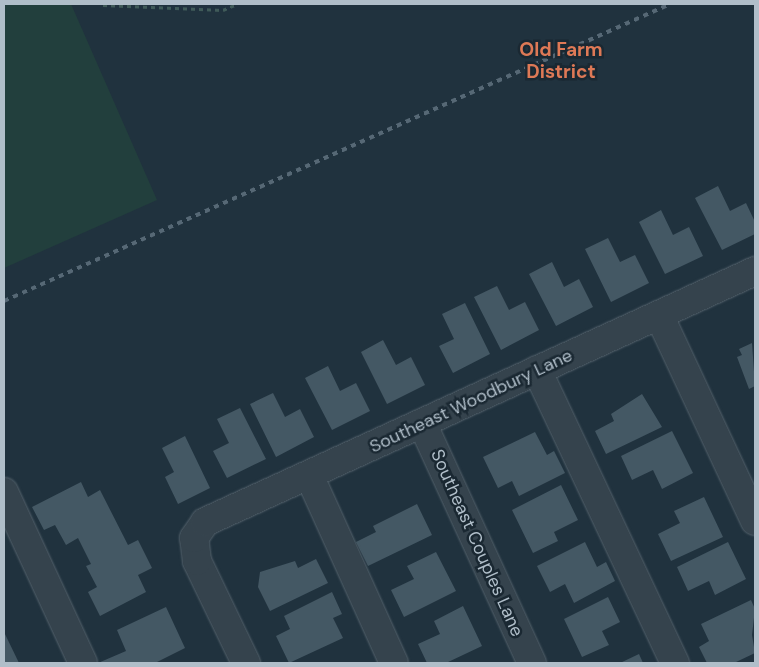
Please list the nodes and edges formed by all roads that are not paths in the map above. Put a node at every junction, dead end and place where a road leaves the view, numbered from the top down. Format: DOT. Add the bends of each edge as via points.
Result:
graph roads {
  1 [pos="755,271"];
  2 [pos="659,315"];
  3 [pos="537,370"];
  4 [pos="422,423"];
  5 [pos="308,475"];
  6 [pos="4,492"];
  7 [pos="755,521"];
  8 [pos="83,663"];
  9 [pos="246,663"];
  10 [pos="394,663"];
  11 [pos="532,663"];
  12 [pos="675,663"];
  1 -- 2 [label="street, Southeast Woodbury Lane"];
  2 -- 3 [label="street, Southeast Woodbury Lane"];
  2 -- 7 [label="street"];
  3 -- 4 [label="street, Southeast Woodbury Lane"];
  3 -- 12 [label="street"];
  4 -- 5 [label="street, Southeast Woodbury Lane"];
  4 -- 11 [label="street, Southeast Couples Lane"];
  5 -- 9 [label="street, Southeast Woodbury Lane" via="205,522 194,538 197,562"];
  5 -- 10 [label="street"];
  6 -- 8 [label="street"];
}
